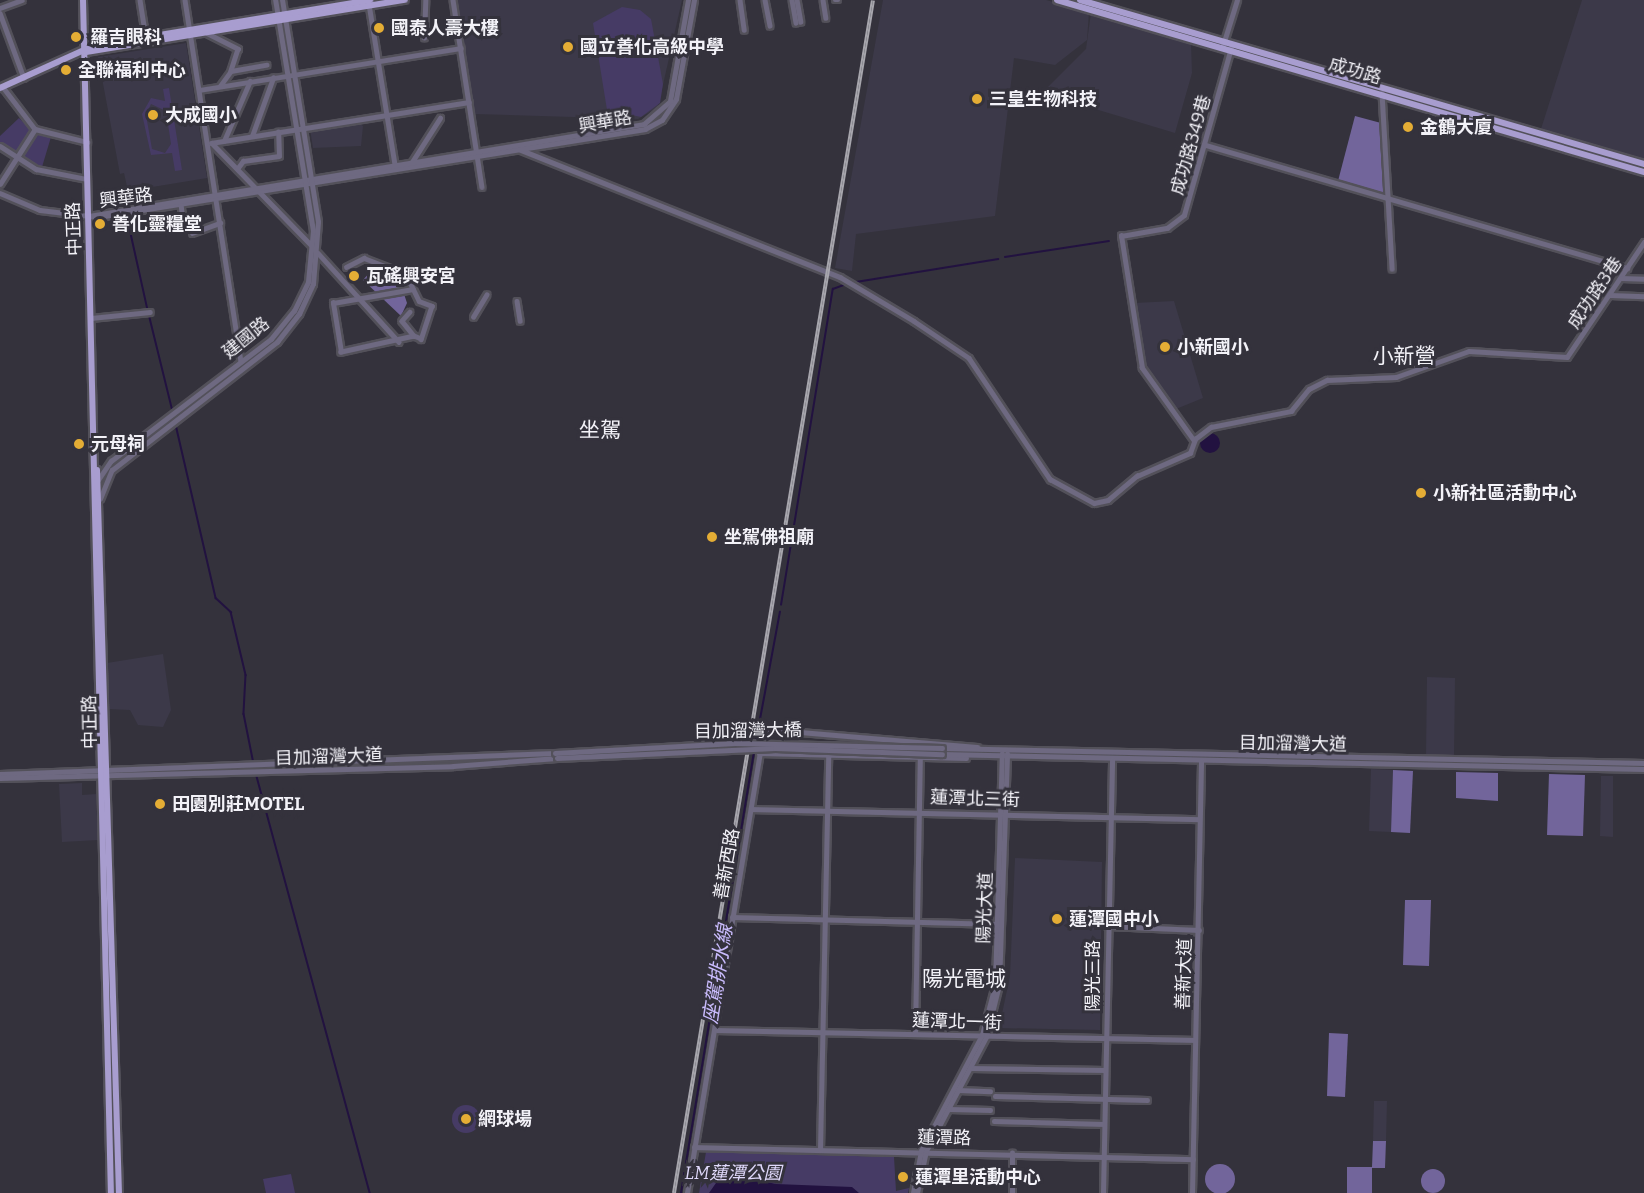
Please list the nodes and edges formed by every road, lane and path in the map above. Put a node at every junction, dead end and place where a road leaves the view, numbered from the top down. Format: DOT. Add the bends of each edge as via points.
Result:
graph roads {
  1 [pos="22,0"];
  2 [pos="83,0"];
  3 [pos="140,0"];
  4 [pos="185,0"];
  5 [pos="275,0"];
  6 [pos="282,0"];
  7 [pos="405,0"];
  8 [pos="425,0"];
  9 [pos="453,0"];
  10 [pos="688,0"];
  11 [pos="694,0"];
  12 [pos="740,0"];
  13 [pos="765,0"];
  14 [pos="792,0"];
  15 [pos="797,0"];
  16 [pos="823,0"];
  17 [pos="1057,0"];
  18 [pos="1080,0"];
  19 [pos="1237,0"];
  20 [pos="343,2"];
  21 [pos="369,2"];
  22 [pos="0,8"];
  23 [pos="0,13"];
  24 [pos="281,18"];
  25 [pos="826,18"];
  26 [pos="770,26"];
  27 [pos="744,30"];
  28 [pos="190,33"];
  29 [pos="207,33"];
  30 [pos="424,39"];
  31 [pos="146,40"];
  32 [pos="1224,41"];
  33 [pos="1232,43"];
  34 [pos="461,48"];
  35 [pos="1222,48"];
  36 [pos="1230,51"];
  37 [pos="86,52"];
  38 [pos="378,61"];
  39 [pos="266,65"];
  40 [pos="231,71"];
  41 [pos="291,75"];
  42 [pos="24,78"];
  43 [pos="273,78"];
  44 [pos="250,81"];
  45 [pos="220,86"];
  46 [pos="1,88"];
  47 [pos="199,90"];
  48 [pos="1382,91"];
  49 [pos="469,102"];
  50 [pos="387,115"];
  51 [pos="440,118"];
  52 [pos="35,129"];
  53 [pos="300,129"];
  54 [pos="278,132"];
  55 [pos="252,136"];
  56 [pos="224,141"];
  57 [pos="87,142"];
  58 [pos="210,143"];
  59 [pos="1206,145"];
  60 [pos="0,146"];
  61 [pos="521,150"];
  62 [pos="477,154"];
  63 [pos="16,159"];
  64 [pos="412,162"];
  65 [pos="1644,164"];
  66 [pos="395,167"];
  67 [pos="237,169"];
  68 [pos="1644,172"];
  69 [pos="87,179"];
  70 [pos="312,180"];
  71 [pos="305,181"];
  72 [pos="0,184"];
  73 [pos="482,187"];
  74 [pos="255,189"];
  75 [pos="0,193"];
  76 [pos="216,195"];
  77 [pos="1389,197"];
  78 [pos="180,204"];
  79 [pos="89,216"];
  80 [pos="220,223"];
  81 [pos="184,228"];
  82 [pos="192,233"];
  83 [pos="1644,242"];
  84 [pos="313,247"];
  85 [pos="318,253"];
  86 [pos="346,267"];
  87 [pos="1628,268"];
  88 [pos="1392,269"];
  89 [pos="1621,278"];
  90 [pos="1644,279"];
  91 [pos="413,289"];
  92 [pos="486,295"];
  93 [pos="1610,295"];
  94 [pos="1644,296"];
  95 [pos="358,298"];
  96 [pos="517,301"];
  97 [pos="150,312"];
  98 [pos="410,312"];
  99 [pos="473,317"];
  100 [pos="91,318"];
  101 [pos="520,321"];
  102 [pos="414,336"];
  103 [pos="399,342"];
  104 [pos="243,364"];
  105 [pos="1194,441"];
  106 [pos="95,458"];
  107 [pos="99,478"];
  108 [pos="96,502"];
  109 [pos="992,750"];
  110 [pos="1004,750"];
  111 [pos="942,751"];
  112 [pos="759,753"];
  113 [pos="828,754"];
  114 [pos="556,755"];
  115 [pos="990,757"];
  116 [pos="1004,757"];
  117 [pos="920,759"];
  118 [pos="1201,759"];
  119 [pos="1112,760"];
  120 [pos="1644,763"];
  121 [pos="1644,769"];
  122 [pos="0,774"];
  123 [pos="104,774"];
  124 [pos="0,778"];
  125 [pos="751,809"];
  126 [pos="827,810"];
  127 [pos="920,811"];
  128 [pos="1003,814"];
  129 [pos="1112,818"];
  130 [pos="1199,819"];
  131 [pos="732,917"];
  132 [pos="824,921"];
  133 [pos="918,924"];
  134 [pos="1001,924"];
  135 [pos="1107,926"];
  136 [pos="1199,930"];
  137 [pos="717,1030"];
  138 [pos="823,1033"];
  139 [pos="915,1034"];
  140 [pos="984,1036"];
  141 [pos="1106,1039"];
  142 [pos="1195,1040"];
  143 [pos="970,1068"];
  144 [pos="1105,1070"];
  145 [pos="958,1090"];
  146 [pos="990,1091"];
  147 [pos="995,1096"];
  148 [pos="1103,1098"];
  149 [pos="1147,1100"];
  150 [pos="949,1109"];
  151 [pos="990,1110"];
  152 [pos="994,1121"];
  153 [pos="1104,1124"];
  154 [pos="694,1147"];
  155 [pos="820,1150"];
  156 [pos="924,1151"];
  157 [pos="1012,1153"];
  158 [pos="1104,1156"];
  159 [pos="1192,1160"];
  160 [pos="111,1193"];
  161 [pos="119,1193"];
  162 [pos="687,1193"];
  163 [pos="915,1193"];
  164 [pos="1012,1193"];
  165 [pos="1103,1193"];
  166 [pos="1192,1193"];
  1 -- 22 [label="street"];
  2 -- 37 [label="main road, 中正路"];
  3 -- 31 [label="street"];
  4 -- 28 [label="street"];
  5 -- 24 [label="street, 建國路"];
  6 -- 24 [label="street, 建國路"];
  7 -- 21 [label="main road"];
  8 -- 30 [label="street"];
  9 -- 34 [label="street"];
  10 -- 62 [label="street, 興華路" via="671,98 657,118 640,126"];
  11 -- 61 [label="street, 興華路" via="679,91 662,120 645,129"];
  12 -- 27 [label="street"];
  13 -- 26 [label="street"];
  14 -- 15 [label="street" via="798,22"];
  16 -- 25 [label="street"];
  17 -- 35 [label="main road, 成功路"];
  18 -- 32 [label="main road, 成功路"];
  19 -- 32 [label="street"];
  20 -- 21 [label="main road"];
  20 -- 24 [label="main road"];
  21 -- 24 [label="main road"];
  21 -- 38 [label="street"];
  23 -- 42 [label="street"];
  24 -- 28 [label="main road"];
  24 -- 29 [label="main road"];
  24 -- 41 [label="street, 建國路"];
  28 -- 29 [label="main road"];
  28 -- 31 [label="main road"];
  28 -- 47 [label="street"];
  29 -- 40 [label="street" via="237,49"];
  31 -- 37 [label="main road"];
  32 -- 33 [label="main road, 成功路"];
  32 -- 35 [label="street"];
  33 -- 36 [label="street, 成功路349巷"];
  33 -- 48 [label="main road, 成功路"];
  34 -- 38 [label="street"];
  34 -- 49 [label="street"];
  35 -- 36 [label="main road, 成功路"];
  36 -- 48 [label="main road, 成功路"];
  36 -- 59 [label="street, 成功路349巷"];
  37 -- 42 [label="main road"];
  37 -- 57 [label="main road, 中正路"];
  38 -- 41 [label="street"];
  38 -- 50 [label="street"];
  39 -- 40 [label="street"];
  40 -- 45 [label="street"];
  41 -- 43 [label="street"];
  41 -- 53 [label="street, 建國路"];
  42 -- 46 [label="main road"];
  43 -- 44 [label="street"];
  43 -- 55 [label="street"];
  44 -- 45 [label="street"];
  44 -- 56 [label="street"];
  45 -- 47 [label="street"];
  46 -- 52 [label="street"];
  47 -- 58 [label="street"];
  48 -- 65 [label="main road, 成功路"];
  48 -- 68 [label="main road, 成功路"];
  48 -- 77 [label="street"];
  49 -- 50 [label="street"];
  49 -- 62 [label="street"];
  50 -- 53 [label="street"];
  50 -- 66 [label="street"];
  51 -- 64 [label="street"];
  52 -- 57 [label="street" via="63,140"];
  52 -- 63 [label="street"];
  53 -- 54 [label="street"];
  53 -- 70 [label="street, 建國路"];
  53 -- 71 [label="street, 建國路"];
  54 -- 55 [label="street"];
  54 -- 67 [label="street" via="279,156 243,161"];
  55 -- 56 [label="street"];
  56 -- 58 [label="street"];
  57 -- 69 [label="main road, 中正路"];
  58 -- 67 [label="street"];
  58 -- 76 [label="street"];
  59 -- 77 [label="street"];
  59 -- 105 [label="street, 成功路349巷" via="1180,219 1167,228 1121,236 1142,368"];
  60 -- 63 [label="street"];
  61 -- 62 [label="street, 興華路"];
  61 -- 105 [label="street" via="840,276 914,321 969,358 1046,474 1083,500 1106,501 1137,476 1191,452"];
  62 -- 64 [label="street, 興華路"];
  62 -- 66 [label="street, 興華路"];
  62 -- 73 [label="street"];
  63 -- 69 [label="street" via="53,175"];
  63 -- 72 [label="street"];
  64 -- 66 [label="street, 興華路"];
  66 -- 70 [label="street, 興華路"];
  67 -- 74 [label="street"];
  69 -- 79 [label="main road, 中正路"];
  70 -- 71 [label="street, 興華路"];
  70 -- 85 [label="street, 建國路"];
  71 -- 74 [label="street, 興華路"];
  71 -- 84 [label="street, 建國路"];
  74 -- 76 [label="street, 興華路"];
  74 -- 84 [label="street"];
  75 -- 79 [label="street" via="40,210"];
  76 -- 78 [label="street, 興華路"];
  76 -- 79 [label="street, 興華路"];
  76 -- 80 [label="street"];
  77 -- 87 [label="street"];
  77 -- 88 [label="street"];
  78 -- 79 [label="street, 興華路"];
  78 -- 81 [label="street"];
  79 -- 100 [label="main road, 中正路"];
  80 -- 82 [label="street"];
  80 -- 104 [label="street"];
  83 -- 87 [label="street, 成功路3巷"];
  84 -- 85 [label="street"];
  84 -- 104 [label="street, 建國路" via="308,282 294,311"];
  85 -- 95 [label="street"];
  85 -- 104 [label="street, 建國路" via="299,314"];
  86 -- 91 [label="street" via="364,258 406,274"];
  87 -- 89 [label="street, 成功路3巷"];
  89 -- 90 [label="street"];
  89 -- 93 [label="street, 成功路3巷"];
  91 -- 95 [label="street"];
  91 -- 102 [label="street" via="419,301 432,306 427,330 421,339"];
  92 -- 99 [label="street"];
  93 -- 94 [label="street"];
  93 -- 105 [label="street, 成功路3巷" via="1567,357 1469,351 1396,377 1331,379 1310,387 1295,410 1225,422"];
  95 -- 103 [label="street"];
  95 -- 103 [label="street" via="333,303 341,352"];
  96 -- 101 [label="street"];
  97 -- 100 [label="street"];
  98 -- 102 [label="street" via="402,321"];
  100 -- 106 [label="main road, 中正路"];
  102 -- 103 [label="street"];
  104 -- 107 [label="street, 建國路" via="107,465"];
  104 -- 108 [label="street, 建國路" via="112,470"];
  106 -- 107 [label="main road, 中正路"];
  106 -- 108 [label="main road, 中正路"];
  107 -- 108 [label="main road, 中正路"];
  108 -- 123 [label="main road, 中正路"];
  109 -- 110 [label="street, 目加溜灣大道"];
  109 -- 111 [label="street, 目加溜灣大道"];
  109 -- 112 [label="street, 善新西路" via="948,741 764,729"];
  110 -- 116 [label="street, 陽光大道"];
  110 -- 118 [label="street, 目加溜灣大道"];
  111 -- 114 [label="street, 目加溜灣大橋, bridge" via="765,748"];
  111 -- 115 [label="street, 目加溜灣大道"];
  112 -- 113 [label="street"];
  112 -- 125 [label="street, 善新西路"];
  113 -- 117 [label="street"];
  113 -- 126 [label="street"];
  114 -- 123 [label="street, 目加溜灣大道"];
  114 -- 123 [label="street, 目加溜灣大道" via="257,773"];
  115 -- 116 [label="street, 目加溜灣大道"];
  115 -- 117 [label="street"];
  116 -- 119 [label="street, 目加溜灣大道"];
  116 -- 128 [label="street, 陽光大道"];
  117 -- 127 [label="street"];
  118 -- 119 [label="street, 目加溜灣大道"];
  118 -- 120 [label="street, 目加溜灣大道"];
  118 -- 121 [label="street, 目加溜灣大道"];
  118 -- 130 [label="street, 善新大道"];
  119 -- 129 [label="street, 陽光三路"];
  122 -- 123 [label="street"];
  123 -- 124 [label="street"];
  123 -- 160 [label="main road"];
  123 -- 161 [label="main road"];
  125 -- 126 [label="street, 蓮潭北三街"];
  125 -- 131 [label="street, 善新西路"];
  126 -- 127 [label="street, 蓮潭北三街"];
  126 -- 132 [label="street"];
  127 -- 128 [label="street, 蓮潭北三街"];
  127 -- 133 [label="street"];
  128 -- 129 [label="street, 蓮潭北三街"];
  128 -- 134 [label="street, 陽光大道"];
  129 -- 130 [label="street, 蓮潭北三街"];
  129 -- 135 [label="street, 陽光三路"];
  130 -- 136 [label="street, 善新大道"];
  131 -- 132 [label="street"];
  131 -- 137 [label="street, 善新西路"];
  132 -- 133 [label="street"];
  132 -- 138 [label="street"];
  133 -- 134 [label="street"];
  133 -- 139 [label="street"];
  134 -- 140 [label="street, 陽光大道" via="995,985"];
  135 -- 136 [label="street"];
  135 -- 141 [label="street, 陽光三路"];
  136 -- 142 [label="street, 善新大道"];
  137 -- 138 [label="street, 蓮潭北一街"];
  137 -- 154 [label="street, 善新西路"];
  138 -- 139 [label="street, 蓮潭北一街"];
  138 -- 155 [label="street"];
  139 -- 140 [label="street, 蓮潭北一街"];
  140 -- 141 [label="street, 蓮潭北一街"];
  140 -- 143 [label="street, 陽光大道"];
  140 -- 156 [label="street, 陽光大道"];
  141 -- 142 [label="street, 蓮潭北一街"];
  141 -- 144 [label="street, 陽光三路"];
  142 -- 159 [label="street, 善新大道"];
  143 -- 144 [label="street"];
  143 -- 145 [label="street, 陽光大道"];
  144 -- 148 [label="street, 陽光三路"];
  145 -- 146 [label="street"];
  145 -- 150 [label="street, 陽光大道"];
  147 -- 148 [label="street"];
  148 -- 149 [label="street"];
  148 -- 153 [label="street, 陽光三路"];
  150 -- 151 [label="street"];
  150 -- 156 [label="street, 陽光大道"];
  152 -- 153 [label="street"];
  153 -- 158 [label="street, 陽光三路"];
  154 -- 155 [label="street, 蓮潭路"];
  154 -- 162 [label="street, 善新西路"];
  155 -- 156 [label="street, 蓮潭路"];
  156 -- 157 [label="street, 蓮潭路"];
  156 -- 163 [label="street, 陽光大道"];
  157 -- 158 [label="street, 蓮潭路"];
  157 -- 164 [label="street"];
  158 -- 159 [label="street, 蓮潭路"];
  158 -- 165 [label="street, 陽光三路"];
  159 -- 166 [label="street, 善新大道"];
}
